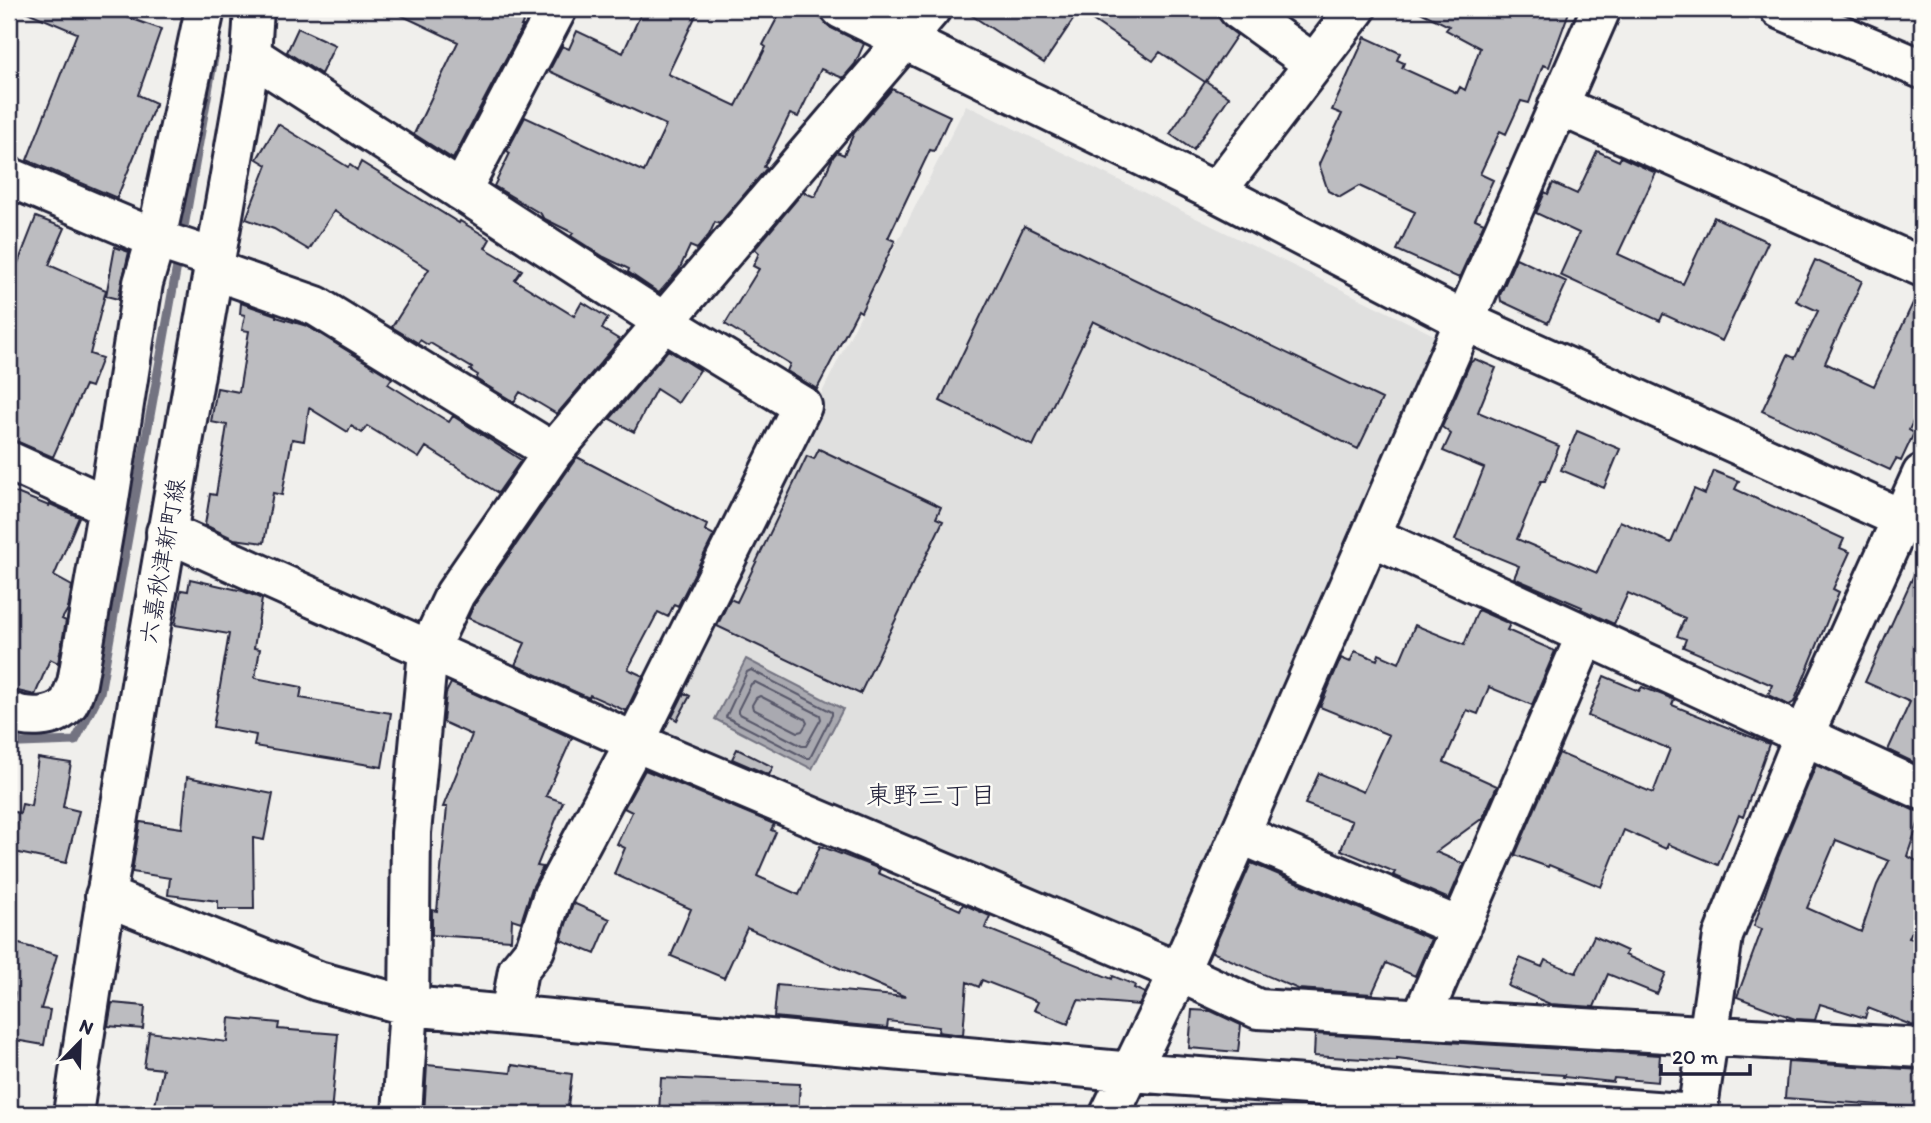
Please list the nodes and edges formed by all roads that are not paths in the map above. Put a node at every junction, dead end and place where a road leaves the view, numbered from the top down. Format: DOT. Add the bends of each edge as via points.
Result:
graph roads {
  1 [pos="205,9"];
  2 [pos="254,9"];
  3 [pos="556,9"];
  4 [pos="841,9"];
  5 [pos="931,9"];
  6 [pos="1238,9"];
  7 [pos="1356,9"];
  8 [pos="1601,9"];
  9 [pos="1780,9"];
  10 [pos="904,41"];
  11 [pos="251,55"];
  12 [pos="1314,64"];
  13 [pos="1922,69"];
  14 [pos="1558,105"];
  15 [pos="9,177"];
  16 [pos="461,191"];
  17 [pos="1216,192"];
  18 [pos="189,252"];
  19 [pos="1922,267"];
  20 [pos="1465,321"];
  21 [pos="664,322"];
  22 [pos="553,452"];
  23 [pos="9,461"];
  24 [pos="1922,474"];
  25 [pos="108,506"];
  26 [pos="1912,523"];
  27 [pos="166,532"];
  28 [pos="1371,536"];
  29 [pos="1587,635"];
  30 [pos="428,651"];
  31 [pos="9,712"];
  32 [pos="1804,735"];
  33 [pos="635,742"];
  34 [pos="1922,790"];
  35 [pos="1240,834"];
  36 [pos="105,896"];
  37 [pos="1461,928"];
  38 [pos="1179,972"];
  39 [pos="409,1006"];
  40 [pos="510,1015"];
  41 [pos="1421,1019"];
  42 [pos="1708,1036"];
  43 [pos="1922,1048"];
  44 [pos="1132,1072"];
  45 [pos="73,1114"];
  46 [pos="402,1114"];
  47 [pos="1110,1114"];
  48 [pos="1696,1114"];
  1 -- 18 [label="street"];
  2 -- 11 [label="street, 六嘉秋津新町線"];
  3 -- 16 [label="street"];
  4 -- 10 [label="street"];
  5 -- 10 [label="street"];
  6 -- 12 [label="street"];
  7 -- 12 [label="street"];
  8 -- 14 [label="street"];
  9 -- 13 [label="street"];
  10 -- 17 [label="street"];
  10 -- 21 [label="street"];
  11 -- 16 [label="street"];
  11 -- 18 [label="street, 六嘉秋津新町線"];
  12 -- 17 [label="street"];
  14 -- 19 [label="street"];
  14 -- 20 [label="street"];
  15 -- 18 [label="street"];
  16 -- 21 [label="street"];
  17 -- 20 [label="street"];
  18 -- 22 [label="street" via="316,306"];
  18 -- 25 [label="street" via="143,283"];
  18 -- 27 [label="street, 六嘉秋津新町線"];
  20 -- 26 [label="street"];
  20 -- 28 [label="street"];
  21 -- 22 [label="street"];
  21 -- 33 [label="street" via="802,406"];
  22 -- 30 [label="street" via="455,594"];
  23 -- 25 [label="street"];
  24 -- 26 [label="street"];
  25 -- 31 [label="street" via="77,683 69,703 52,716"];
  26 -- 32 [label="street"];
  27 -- 30 [label="street"];
  27 -- 36 [label="street, 六嘉秋津新町線"];
  28 -- 29 [label="street"];
  28 -- 35 [label="street"];
  29 -- 32 [label="street"];
  29 -- 37 [label="street"];
  30 -- 33 [label="street"];
  30 -- 39 [label="street" via="411,833"];
  32 -- 34 [label="street"];
  32 -- 42 [label="street" via="1723,936"];
  33 -- 38 [label="street"];
  33 -- 40 [label="street" via="553,895 535,949 518,970"];
  35 -- 37 [label="street"];
  35 -- 38 [label="street"];
  36 -- 39 [label="street" via="318,981"];
  36 -- 45 [label="street, 六嘉秋津新町線"];
  37 -- 41 [label="street"];
  38 -- 41 [label="street" via="1258,1009"];
  38 -- 44 [label="street"];
  39 -- 40 [label="street"];
  39 -- 46 [label="street"];
  40 -- 44 [label="street"];
  41 -- 42 [label="street"];
  42 -- 43 [label="street"];
  42 -- 48 [label="street"];
  44 -- 47 [label="street"];
  44 -- 48 [label="street"];
}
